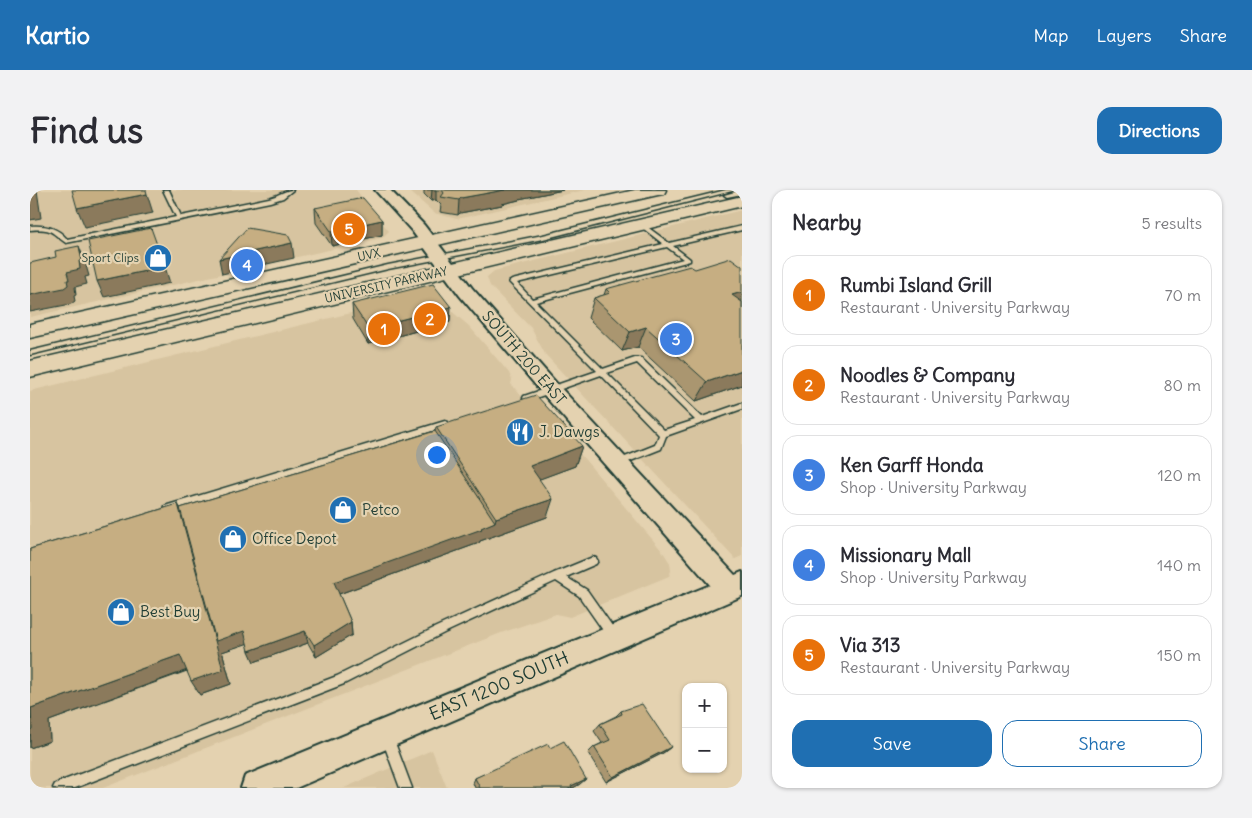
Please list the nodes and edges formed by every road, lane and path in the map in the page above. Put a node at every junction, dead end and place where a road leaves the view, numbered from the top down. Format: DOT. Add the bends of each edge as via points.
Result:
graph roads {
  1 [pos="166,190"];
  2 [pos="290,190"];
  3 [pos="382,190"];
  4 [pos="658,190"];
  5 [pos="713,190"];
  6 [pos="733,190"];
  7 [pos="742,192"];
  8 [pos="742,201"];
  9 [pos="680,216"];
  10 [pos="179,218"];
  11 [pos="642,225"];
  12 [pos="30,228"];
  13 [pos="742,228"];
  14 [pos="66,241"];
  15 [pos="668,245"];
  16 [pos="69,251"];
  17 [pos="438,256"];
  18 [pos="531,301"];
  19 [pos="30,331"];
  20 [pos="30,346"];
  21 [pos="30,352"];
  22 [pos="30,369"];
  23 [pos="602,372"];
  24 [pos="551,390"];
  25 [pos="522,400"];
  26 [pos="742,406"];
  27 [pos="456,420"];
  28 [pos="701,421"];
  29 [pos="663,434"];
  30 [pos="617,463"];
  31 [pos="158,512"];
  32 [pos="593,560"];
  33 [pos="557,576"];
  34 [pos="737,586"];
  35 [pos="615,638"];
  36 [pos="386,734"];
  37 [pos="59,788"];
  38 [pos="256,788"];
  39 [pos="406,788"];
  1 -- 10 [label="lane"];
  2 -- 10 [label="lane" via="270,200"];
  3 -- 17 [label="street, SOUTH 200 EAST"];
  4 -- 17 [label="main road, UNIVERSITY PARKWAY"];
  5 -- 17 [label="lane, UVX"];
  6 -- 17 [label="lane" via="526,241"];
  7 -- 9 [label="lane" via="702,202 685,209"];
  8 -- 9 [label="main road, UNIVERSITY PARKWAY"];
  9 -- 11 [label="main road, UNIVERSITY PARKWAY"];
  10 -- 14 [label="lane"];
  11 -- 15 [label="lane"];
  11 -- 17 [label="main road, UNIVERSITY PARKWAY"];
  12 -- 14 [label="lane" via="50,228"];
  13 -- 15 [label="lane"];
  14 -- 16 [label="lane"];
  15 -- 18 [label="lane" via="512,282"];
  15 -- 18 [label="lane" via="688,260"];
  17 -- 19 [label="main road, UNIVERSITY PARKWAY"];
  17 -- 20 [label="lane, UVX" via="354,270"];
  17 -- 21 [label="lane"];
  17 -- 22 [label="main road, UNIVERSITY PARKWAY"];
  17 -- 24 [label="street, SOUTH 200 EAST"];
  18 -- 23 [label="lane"];
  23 -- 24 [label="lane"];
  23 -- 28 [label="lane" via="638,360"];
  23 -- 29 [label="lane"];
  24 -- 25 [label="lane"];
  24 -- 30 [label="street, SOUTH 200 EAST"];
  26 -- 28 [label="lane"];
  27 -- 31 [label="lane"];
  28 -- 29 [label="lane"];
  29 -- 30 [label="lane" via="658,448"];
  30 -- 34 [label="street, SOUTH 200 EAST"];
  32 -- 33 [label="lane"];
  33 -- 35 [label="lane" via="583,593"];
  33 -- 37 [label="lane" via="340,680"];
  34 -- 35 [label="street, EAST 1200 SOUTH"];
  35 -- 36 [label="street, EAST 1200 SOUTH"];
  36 -- 38 [label="street, EAST 1200 SOUTH"];
  36 -- 39 [label="lane"];
}
